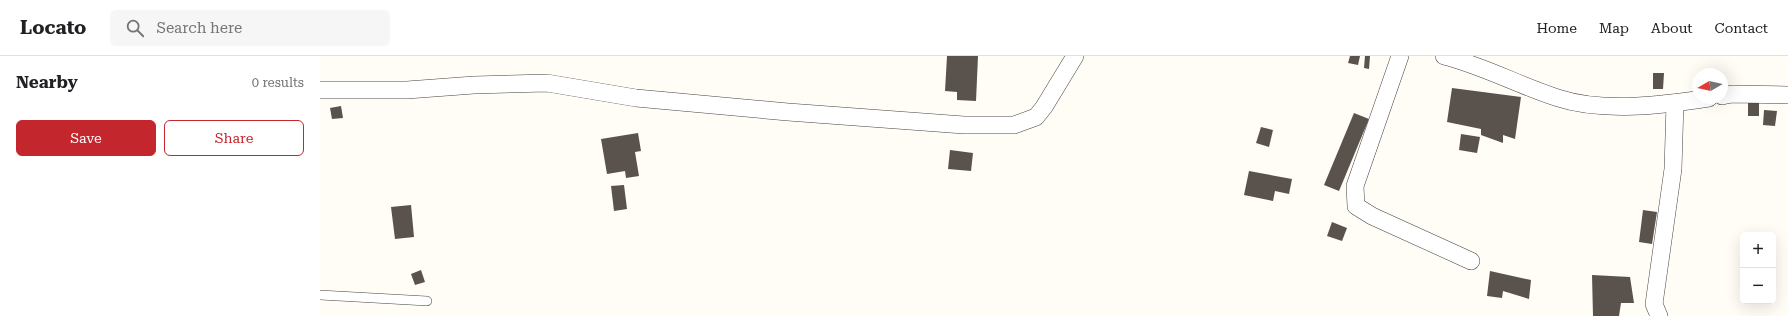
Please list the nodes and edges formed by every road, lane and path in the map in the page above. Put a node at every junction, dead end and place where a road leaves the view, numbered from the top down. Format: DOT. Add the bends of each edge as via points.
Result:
graph roads {
  1 [pos="1075,56"];
  2 [pos="1400,56"];
  3 [pos="1444,56"];
  4 [pos="320,90"];
  5 [pos="1728,95"];
  6 [pos="1788,95"];
  7 [pos="1692,100"];
  8 [pos="1675,103"];
  9 [pos="1471,261"];
  10 [pos="320,295"];
  11 [pos="427,301"];
  12 [pos="1659,316"];
  1 -- 4 [label="street" via="1036,118 1014,125 933,123 788,112 636,98 548,83 406,90"];
  2 -- 9 [label="street" via="1355,186 1356,206 1372,216"];
  3 -- 8 [label="street" via="1560,98 1600,106"];
  5 -- 6 [label="street"];
  7 -- 8 [label="street"];
  8 -- 12 [label="street" via="1673,169 1654,304"];
  10 -- 11 [label="lane"];
}
